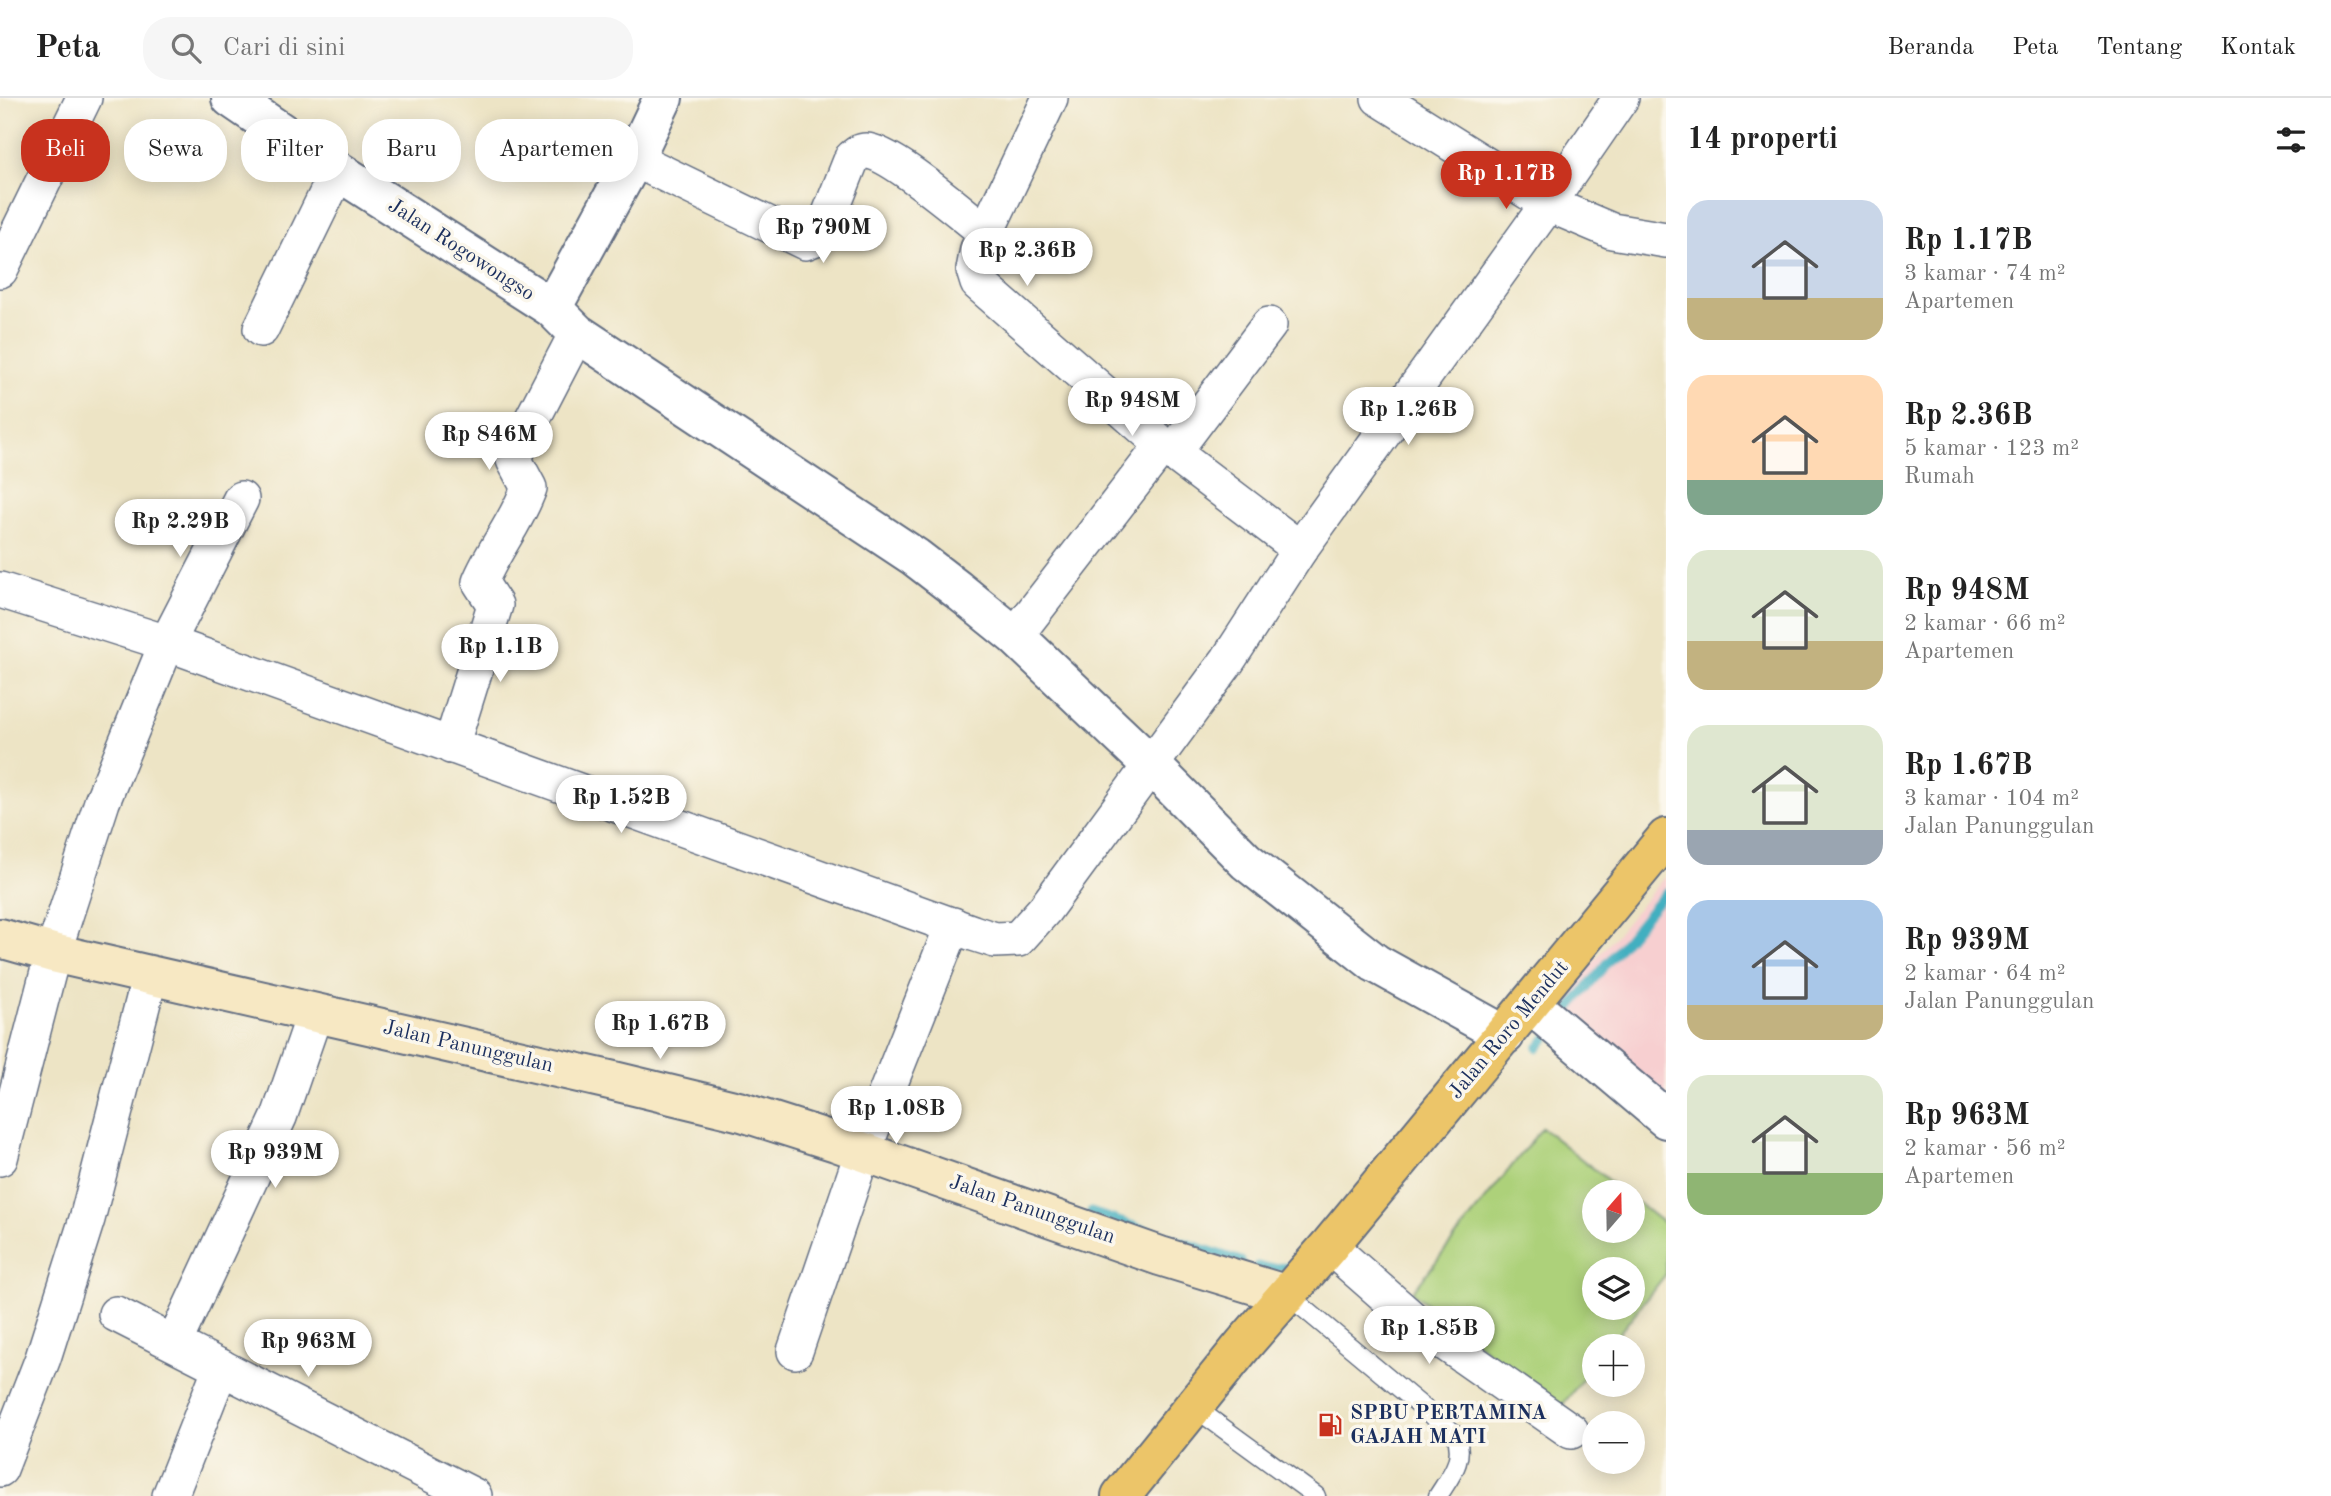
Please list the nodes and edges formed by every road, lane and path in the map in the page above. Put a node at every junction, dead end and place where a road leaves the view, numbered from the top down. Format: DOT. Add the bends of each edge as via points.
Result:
graph roads {
  1 [pos="84,98"];
  2 [pos="663,98"];
  3 [pos="1051,98"];
  4 [pos="1380,98"];
  5 [pos="1621,98"];
  6 [pos="237,100"];
  7 [pos="264,119"];
  8 [pos="638,151"];
  9 [pos="638,161"];
  10 [pos="348,179"];
  11 [pos="333,182"];
  12 [pos="624,182"];
  13 [pos="1548,204"];
  14 [pos="987,233"];
  15 [pos="1666,240"];
  16 [pos="0,270"];
  17 [pos="565,320"];
  18 [pos="1269,326"];
  19 [pos="261,329"];
  20 [pos="1168,448"];
  21 [pos="241,499"];
  22 [pos="1300,549"];
  23 [pos="0,590"];
  24 [pos="1015,636"];
  25 [pos="167,643"];
  26 [pos="452,746"];
  27 [pos="1150,764"];
  28 [pos="1666,838"];
  29 [pos="953,925"];
  30 [pos="0,938"];
  31 [pos="53,953"];
  32 [pos="150,975"];
  33 [pos="315,1013"];
  34 [pos="1547,1019"];
  35 [pos="1496,1029"];
  36 [pos="1666,1119"];
  37 [pos="863,1151"];
  38 [pos="0,1158"];
  39 [pos="1340,1233"];
  40 [pos="1288,1295"];
  41 [pos="116,1314"];
  42 [pos="174,1343"];
  43 [pos="795,1351"];
  44 [pos="222,1367"];
  45 [pos="1194,1407"];
  46 [pos="1571,1431"];
  47 [pos="0,1469"];
  48 [pos="170,1496"];
  49 [pos="474,1496"];
  50 [pos="1121,1496"];
  51 [pos="1316,1496"];
  52 [pos="1438,1496"];
  1 -- 16 [label="street"];
  2 -- 8 [label="street"];
  3 -- 14 [label="street"];
  4 -- 13 [label="street"];
  5 -- 13 [label="street"];
  6 -- 7 [label="street, Jalan Rogowongso"];
  9 -- 14 [label="street" via="805,242 823,231 852,158 868,151 893,162"];
  10 -- 17 [label="street, Jalan Rogowongso"];
  11 -- 19 [label="street"];
  12 -- 17 [label="street"];
  13 -- 15 [label="street" via="1612,231"];
  13 -- 22 [label="street"];
  14 -- 20 [label="street" via="974,270 978,283"];
  17 -- 24 [label="street, Jalan Rogowongso" via="915,557"];
  17 -- 26 [label="street" via="514,460 529,488 524,504 480,582 495,605"];
  18 -- 20 [label="street"];
  20 -- 22 [label="street"];
  20 -- 24 [label="street"];
  21 -- 25 [label="street"];
  22 -- 27 [label="street" via="1227,660"];
  23 -- 25 [label="street"];
  24 -- 27 [label="street, Jalan Rogowongso"];
  25 -- 26 [label="street"];
  25 -- 31 [label="street" via="102,802"];
  26 -- 29 [label="street"];
  27 -- 29 [label="street" via="1018,939 995,940"];
  27 -- 35 [label="street, Jalan Rogowongso" via="1246,861 1375,963"];
  28 -- 34 [label="main road, Jalan Roro Mendut"];
  29 -- 37 [label="street"];
  30 -- 31 [label="main road, Jalan Panunggulan"];
  31 -- 32 [label="main road, Jalan Panunggulan"];
  31 -- 38 [label="street"];
  32 -- 33 [label="main road, Jalan Panunggulan"];
  32 -- 47 [label="street" via="87,1219 43,1357"];
  33 -- 37 [label="main road, Jalan Panunggulan" via="742,1112"];
  33 -- 42 [label="street" via="279,1117"];
  34 -- 35 [label="main road, Jalan Roro Mendut"];
  34 -- 36 [label="street"];
  35 -- 39 [label="main road, Jalan Roro Mendut"];
  37 -- 40 [label="main road, Jalan Panunggulan"];
  37 -- 43 [label="street"];
  39 -- 40 [label="main road, Jalan Roro Mendut"];
  39 -- 46 [label="street" via="1418,1324"];
  40 -- 45 [label="main road, Jalan Roro Mendut"];
  40 -- 52 [label="lane" via="1456,1435 1458,1465"];
  41 -- 42 [label="street"];
  42 -- 44 [label="street"];
  44 -- 48 [label="street"];
  44 -- 49 [label="street"];
  45 -- 50 [label="main road, Jalan Roro Mendut"];
  45 -- 51 [label="lane"];
}
